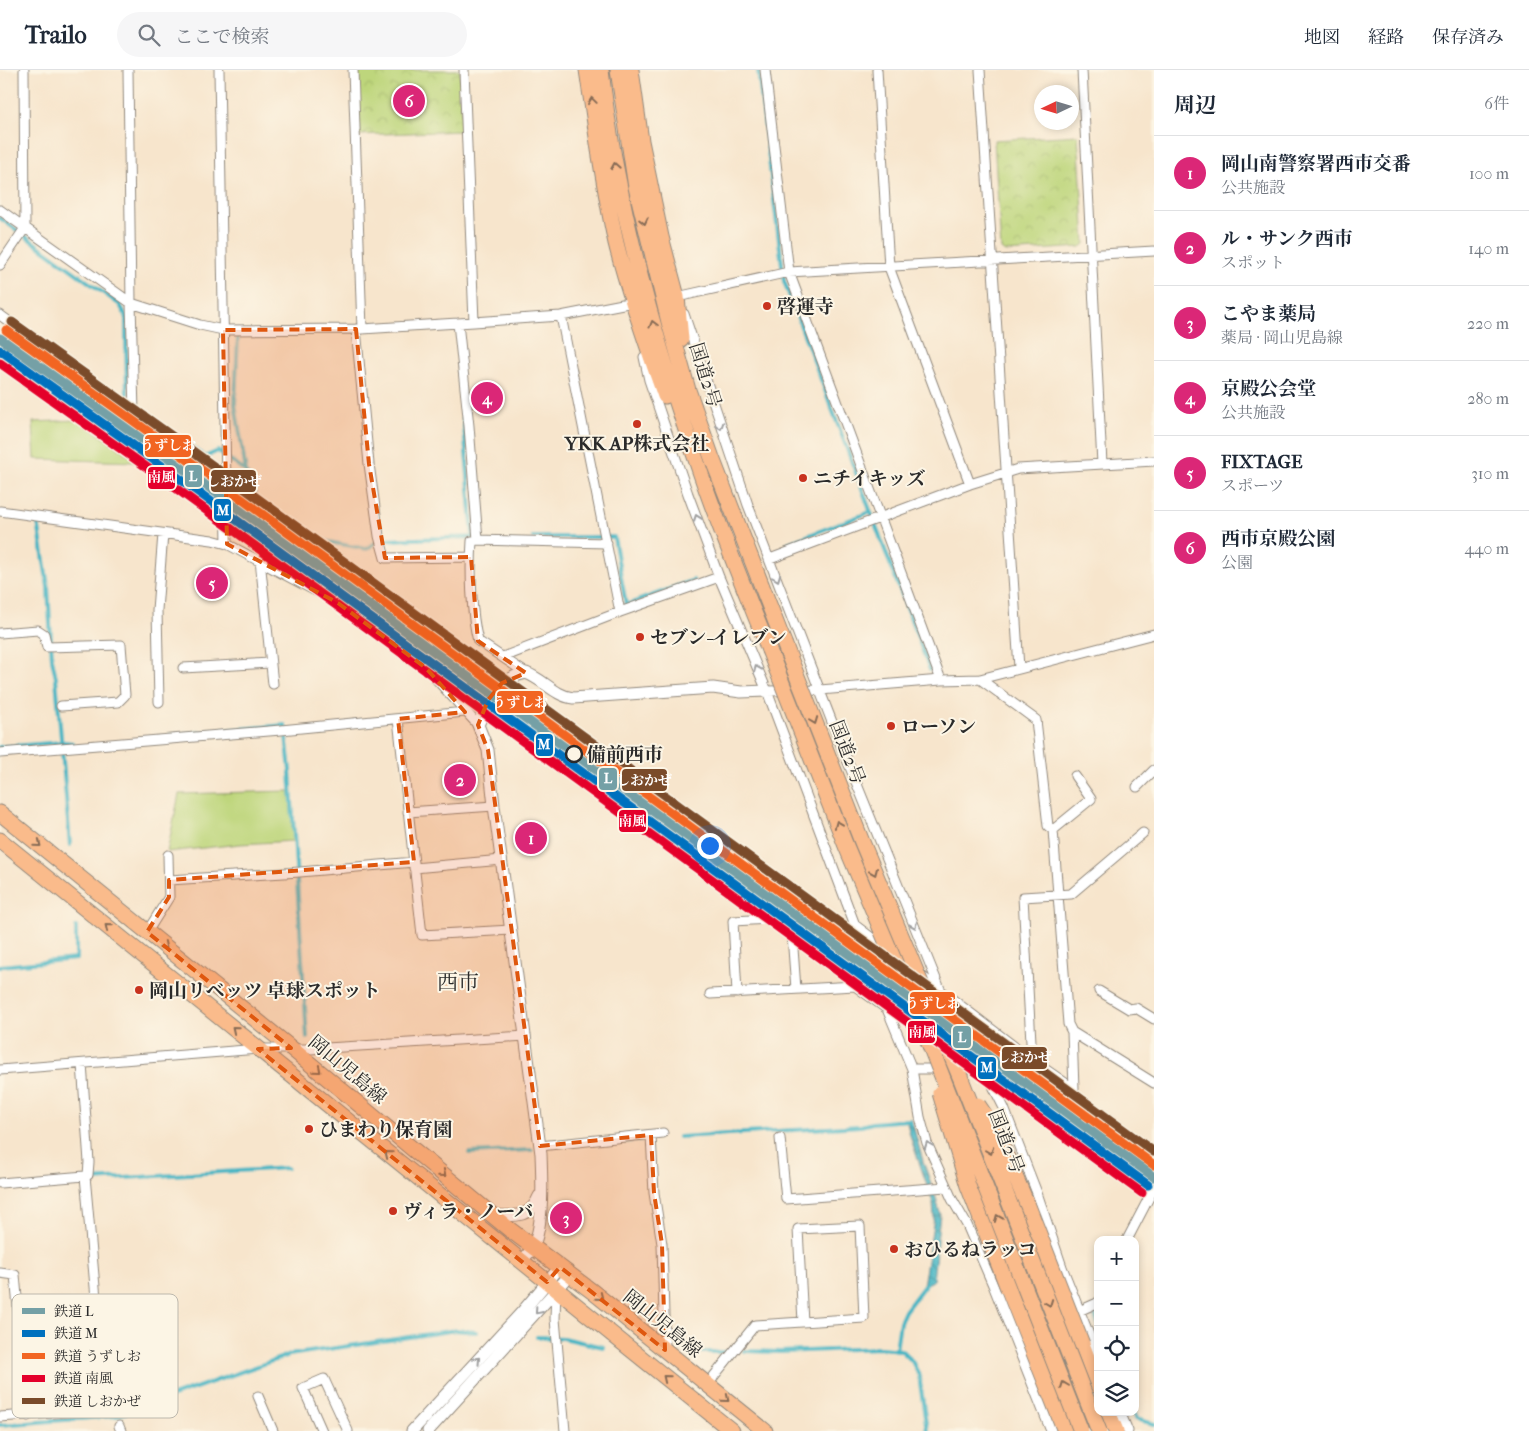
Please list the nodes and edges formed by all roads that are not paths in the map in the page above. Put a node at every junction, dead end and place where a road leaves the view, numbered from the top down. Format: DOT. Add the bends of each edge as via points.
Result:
graph roads {
  1 [pos="24,70"];
  2 [pos="128,70"];
  3 [pos="219,70"];
  4 [pos="353,70"];
  5 [pos="464,70"];
  6 [pos="587,70"];
  7 [pos="601,70"];
  8 [pos="618,70"];
  9 [pos="631,70"];
  10 [pos="765,70"];
  11 [pos="877,70"];
  12 [pos="980,70"];
  13 [pos="1082,70"];
  14 [pos="0,210"];
  15 [pos="22,232"];
  16 [pos="1154,251"];
  17 [pos="1091,255"];
  18 [pos="993,261"];
  19 [pos="0,265"];
  20 [pos="890,267"];
  21 [pos="785,273"];
  22 [pos="677,297"];
  23 [pos="633,302"];
  24 [pos="130,303"];
  25 [pos="0,315"];
  26 [pos="561,316"];
  27 [pos="474,322"];
  28 [pos="458,323"];
  29 [pos="359,329"];
  30 [pos="223,330"];
  31 [pos="0,351"];
  32 [pos="688,390"];
  33 [pos="134,407"];
  34 [pos="1154,461"];
  35 [pos="1102,464"];
  36 [pos="1005,474"];
  37 [pos="226,475"];
  38 [pos="970,484"];
  39 [pos="0,511"];
  40 [pos="227,514"];
  41 [pos="876,519"];
  42 [pos="163,534"];
  43 [pos="478,538"];
  44 [pos="606,539"];
  45 [pos="227,544"];
  46 [pos="732,556"];
  47 [pos="471,557"];
  48 [pos="770,559"];
  49 [pos="260,560"];
  50 [pos="719,577"];
  51 [pos="620,612"];
  52 [pos="0,633"];
  53 [pos="1154,634"];
  54 [pos="502,657"];
  55 [pos="270,663"];
  56 [pos="183,668"];
  57 [pos="1019,668"];
  58 [pos="526,673"];
  59 [pos="980,679"];
  60 [pos="941,680"];
  61 [pos="273,684"];
  62 [pos="820,690"];
  63 [pos="766,691"];
  64 [pos="159,702"];
  65 [pos="62,706"];
  66 [pos="465,712"];
  67 [pos="398,719"];
  68 [pos="478,725"];
  69 [pos="0,753"];
  70 [pos="1154,770"];
  71 [pos="1075,776"];
  72 [pos="1137,787"];
  73 [pos="494,806"];
  74 [pos="408,812"];
  75 [pos="0,813"];
  76 [pos="1053,830"];
  77 [pos="1144,833"];
  78 [pos="0,840"];
  79 [pos="168,855"];
  80 [pos="502,860"];
  81 [pos="414,865"];
  82 [pos="169,880"];
  83 [pos="1058,895"];
  84 [pos="511,930"];
  85 [pos="147,932"];
  86 [pos="796,989"];
  87 [pos="940,989"];
  88 [pos="1099,991"];
  89 [pos="738,993"];
  90 [pos="710,994"];
  91 [pos="1154,1019"];
  92 [pos="1072,1032"];
  93 [pos="526,1036"];
  94 [pos="291,1048"];
  95 [pos="931,1048"];
  96 [pos="258,1049"];
  97 [pos="1032,1060"];
  98 [pos="82,1064"];
  99 [pos="912,1069"];
  100 [pos="0,1070"];
  101 [pos="961,1079"];
  102 [pos="1154,1083"];
  103 [pos="663,1134"];
  104 [pos="651,1135"];
  105 [pos="780,1138"];
  106 [pos="540,1146"];
  107 [pos="85,1176"];
  108 [pos="0,1183"];
  109 [pos="946,1187"];
  110 [pos="1154,1188"];
  111 [pos="542,1191"];
  112 [pos="493,1215"];
  113 [pos="1129,1236"];
  114 [pos="533,1247"];
  115 [pos="1059,1258"];
  116 [pos="521,1262"];
  117 [pos="565,1271"];
  118 [pos="0,1273"];
  119 [pos="993,1285"];
  120 [pos="552,1286"];
  121 [pos="17,1294"];
  122 [pos="96,1294"];
  123 [pos="1094,1304"];
  124 [pos="1079,1310"];
  125 [pos="803,1322"];
  126 [pos="1094,1347"];
  127 [pos="665,1350"];
  128 [pos="1094,1376"];
  129 [pos="709,1385"];
  130 [pos="258,1396"];
  131 [pos="1110,1416"];
  132 [pos="1122,1416"];
  133 [pos="273,1431"];
  134 [pos="322,1431"];
  135 [pos="348,1431"];
  136 [pos="412,1431"];
  137 [pos="428,1431"];
  138 [pos="565,1431"];
  139 [pos="732,1431"];
  140 [pos="765,1431"];
  141 [pos="1051,1431"];
  142 [pos="1065,1431"];
  143 [pos="1081,1431"];
  144 [pos="1099,1431"];
  145 [pos="1116,1431"];
  146 [pos="1128,1431"];
  1 -- 15 [label="street"];
  2 -- 24 [label="street"];
  3 -- 30 [label="street"];
  4 -- 29 [label="street"];
  5 -- 27 [label="street"];
  23 -- 6 [label="main road, one-way" via="616,243"];
  46 -- 7 [label="main road, 国道2号, one-way" via="702,479 654,330 620,192"];
  8 -- 32 [label="main road, 国道2号, one-way" via="636,187 668,322"];
  9 -- 22 [label="main road" via="641,140"];
  10 -- 21 [label="street"];
  11 -- 20 [label="street"];
  12 -- 18 [label="street"];
  13 -- 17 [label="street"];
  14 -- 15 [label="street"];
  15 -- 19 [label="street"];
  15 -- 24 [label="street"];
  16 -- 17 [label="street"];
  17 -- 18 [label="street"];
  17 -- 35 [label="street"];
  18 -- 20 [label="street"];
  18 -- 36 [label="street"];
  20 -- 21 [label="street"];
  20 -- 38 [label="street"];
  21 -- 22 [label="street"];
  21 -- 41 [label="street"];
  22 -- 32 [label="main road"];
  22 -- 48 [label="street, one-way" via="748,505"];
  23 -- 26 [label="street"];
  23 -- 46 [label="main road" via="694,482"];
  50 -- 23 [label="street, one-way" via="649,380"];
  24 -- 30 [label="street"];
  24 -- 33 [label="street"];
  25 -- 33 [label="street"];
  26 -- 27 [label="street"];
  26 -- 44 [label="street"];
  27 -- 28 [label="street"];
  28 -- 29 [label="street"];
  28 -- 43 [label="street"];
  29 -- 30 [label="street"];
  29 -- 47 [label="street" via="369,464 385,558"];
  30 -- 37 [label="street"];
  31 -- 40 [label="street"];
  32 -- 101 [label="main road, 国道2号, one-way, bridge" via="862,842"];
  33 -- 37 [label="street" via="201,465"];
  34 -- 35 [label="street"];
  35 -- 36 [label="street" via="1018,469"];
  36 -- 38 [label="street"];
  36 -- 57 [label="street"];
  37 -- 40 [label="street"];
  38 -- 41 [label="street"];
  39 -- 42 [label="street"];
  40 -- 45 [label="street"];
  41 -- 48 [label="street"];
  41 -- 60 [label="street"];
  42 -- 45 [label="street"];
  42 -- 64 [label="street" via="157,610"];
  43 -- 44 [label="street"];
  43 -- 47 [label="street" via="472,541"];
  44 -- 51 [label="street"];
  45 -- 49 [label="street"];
  95 -- 46 [label="main road, 国道2号, one-way, bridge"];
  47 -- 54 [label="street" via="478,641"];
  48 -- 62 [label="street, one-way"];
  49 -- 55 [label="street"];
  49 -- 66 [label="street" via="338,603 426,668"];
  50 -- 51 [label="street"];
  63 -- 50 [label="street, one-way"];
  51 -- 54 [label="street"];
  52 -- 65 [label="street" via="38,630 44,634 47,647 121,645 125,695 118,702"];
  53 -- 57 [label="street"];
  54 -- 58 [label="street"];
  55 -- 56 [label="street"];
  55 -- 61 [label="street"];
  57 -- 59 [label="street"];
  58 -- 63 [label="street" via="562,696 573,698 713,688"];
  58 -- 68 [label="street" via="502,683 488,700"];
  59 -- 60 [label="street"];
  59 -- 76 [label="street" via="1036,720 1048,826"];
  60 -- 62 [label="street"];
  62 -- 63 [label="street"];
  62 -- 87 [label="street, one-way"];
  63 -- 87 [label="street" via="855,925"];
  66 -- 67 [label="street"];
  66 -- 68 [label="street"];
  67 -- 69 [label="street"];
  67 -- 74 [label="street"];
  68 -- 73 [label="street" via="488,750"];
  70 -- 72 [label="street"];
  71 -- 76 [label="street" via="1091,799"];
  73 -- 74 [label="street"];
  73 -- 80 [label="street"];
  74 -- 81 [label="street"];
  75 -- 85 [label="main road, 岡山児島線, one-way"];
  76 -- 83 [label="street"];
  77 -- 83 [label="street" via="1071,894"];
  96 -- 78 [label="main road, one-way"];
  79 -- 82 [label="street"];
  80 -- 81 [label="street"];
  80 -- 84 [label="street"];
  81 -- 82 [label="street"];
  81 -- 84 [label="street" via="422,935"];
  82 -- 85 [label="street" via="169,897"];
  83 -- 92 [label="street" via="1068,1024"];
  83 -- 97 [label="street" via="1023,897"];
  84 -- 93 [label="street"];
  85 -- 94 [label="main road, 岡山児島線, one-way"];
  86 -- 89 [label="street"];
  86 -- 89 [label="street" via="792,935 772,918 733,921"];
  86 -- 99 [label="street" via="855,986 887,1009"];
  87 -- 97 [label="street"];
  88 -- 91 [label="street"];
  89 -- 90 [label="street"];
  92 -- 97 [label="street" via="1074,1089"];
  92 -- 102 [label="street"];
  93 -- 94 [label="street"];
  93 -- 106 [label="street"];
  94 -- 96 [label="street"];
  94 -- 112 [label="main road, 岡山児島線, one-way"];
  95 -- 142 [label="main road, bridge" via="940,1098 968,1186"];
  143 -- 95 [label="main road, 国道2号, one-way, bridge"];
  96 -- 98 [label="street"];
  116 -- 96 [label="main road, one-way"];
  98 -- 100 [label="street"];
  98 -- 107 [label="street" via="89,1162 88,1176"];
  109 -- 99 [label="street, one-way" via="927,1143"];
  99 -- 115 [label="street" via="975,1069 991,1082 1004,1108"];
  101 -- 128 [label="main road, bridge" via="995,1130"];
  101 -- 144 [label="main road, 国道2号, one-way, bridge"];
  103 -- 104 [label="street"];
  104 -- 106 [label="street"];
  104 -- 127 [label="street" via="654,1193 662,1244"];
  105 -- 109 [label="street" via="786,1199"];
  106 -- 111 [label="street"];
  107 -- 108 [label="street"];
  107 -- 122 [label="street"];
  109 -- 119 [label="street" via="967,1225"];
  110 -- 113 [label="street"];
  111 -- 112 [label="street" via="527,1212 516,1216"];
  111 -- 114 [label="street"];
  112 -- 114 [label="main road, 岡山児島線"];
  114 -- 116 [label="street"];
  114 -- 117 [label="main road, 岡山児島線"];
  115 -- 119 [label="street"];
  115 -- 124 [label="street"];
  116 -- 120 [label="main road"];
  117 -- 120 [label="street"];
  117 -- 127 [label="main road, 岡山児島線, one-way"];
  118 -- 121 [label="street" via="15,1275"];
  119 -- 141 [label="street"];
  136 -- 120 [label="street, one-way" via="521,1313"];
  120 -- 137 [label="street, one-way"];
  120 -- 138 [label="street"];
  139 -- 120 [label="main road, one-way"];
  123 -- 124 [label="street"];
  124 -- 126 [label="street"];
  125 -- 125 [label="street" via="864,1318 860,1226 798,1229"];
  125 -- 129 [label="street" via="756,1326"];
  127 -- 129 [label="main road, 岡山児島線"];
  129 -- 140 [label="main road, 岡山児島線, one-way"];
  130 -- 133 [label="street"];
  131 -- 145 [label="main road"];
  132 -- 146 [label="street"];
  134 -- 135 [label="street" via="303,1388 324,1379"];
}
